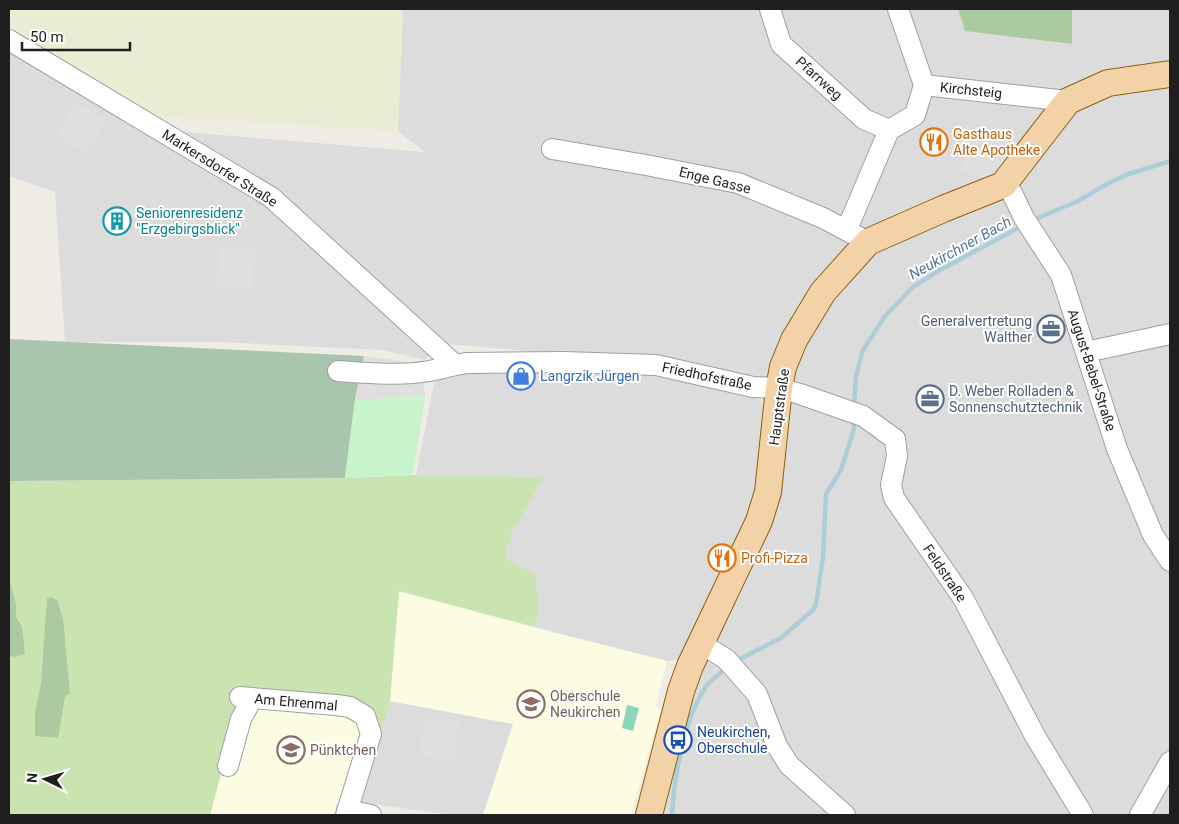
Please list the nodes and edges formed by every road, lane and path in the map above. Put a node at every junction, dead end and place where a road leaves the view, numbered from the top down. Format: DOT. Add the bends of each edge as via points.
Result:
graph roads {
  1 [pos="770,9"];
  2 [pos="898,9"];
  3 [pos="9,40"];
  4 [pos="1170,74"];
  5 [pos="924,85"];
  6 [pos="1068,101"];
  7 [pos="889,130"];
  8 [pos="552,149"];
  9 [pos="1003,185"];
  10 [pos="857,236"];
  11 [pos="1170,334"];
  12 [pos="1086,352"];
  13 [pos="454,364"];
  14 [pos="338,371"];
  15 [pos="779,388"];
  16 [pos="1170,561"];
  17 [pos="700,643"];
  18 [pos="1170,762"];
  19 [pos="228,766"];
  20 [pos="347,813"];
  21 [pos="370,815"];
  22 [pos="649,815"];
  23 [pos="845,815"];
  24 [pos="1083,815"];
  25 [pos="1140,815"];
  1 -- 7 [label="street, Pfarrweg" via="781,44 864,119"];
  2 -- 5 [label="street, Kirchsteig"];
  3 -- 13 [label="street, Markersdorfer Straße" via="271,197"];
  4 -- 6 [label="main road" via="1108,83"];
  5 -- 6 [label="street, Kirchsteig"];
  5 -- 7 [label="street" via="915,115"];
  6 -- 9 [label="main road"];
  7 -- 10 [label="street"];
  8 -- 10 [label="street, Enge Gasse" via="738,183 823,218"];
  9 -- 10 [label="main road, Hauptstraße" via="943,209"];
  9 -- 12 [label="street, August-Bebel-Straße" via="1012,193 1061,275"];
  10 -- 15 [label="main road, Hauptstraße" via="794,340"];
  11 -- 12 [label="street"];
  12 -- 16 [label="street, August-Bebel-Straße" via="1117,449 1154,535"];
  13 -- 14 [label="street, Friedhofstraße" via="429,371 382,374"];
  13 -- 15 [label="street, Friedhofstraße" via="563,362 656,365 753,387"];
  15 -- 17 [label="main road, Hauptstraße" via="768,492 759,521"];
  15 -- 24 [label="street, Feldstraße" via="854,413 895,439 898,456 891,485 894,498 963,598 1035,736"];
  17 -- 22 [label="main road, Hauptstraße" via="681,690"];
  17 -- 23 [label="street" via="726,659 757,694 777,746 789,765"];
  18 -- 25 [label="street"];
  19 -- 20 [label="street, Am Ehrenmal" via="246,698 343,706 358,711 365,716 371,734"];
  20 -- 21 [label="street"];
}
